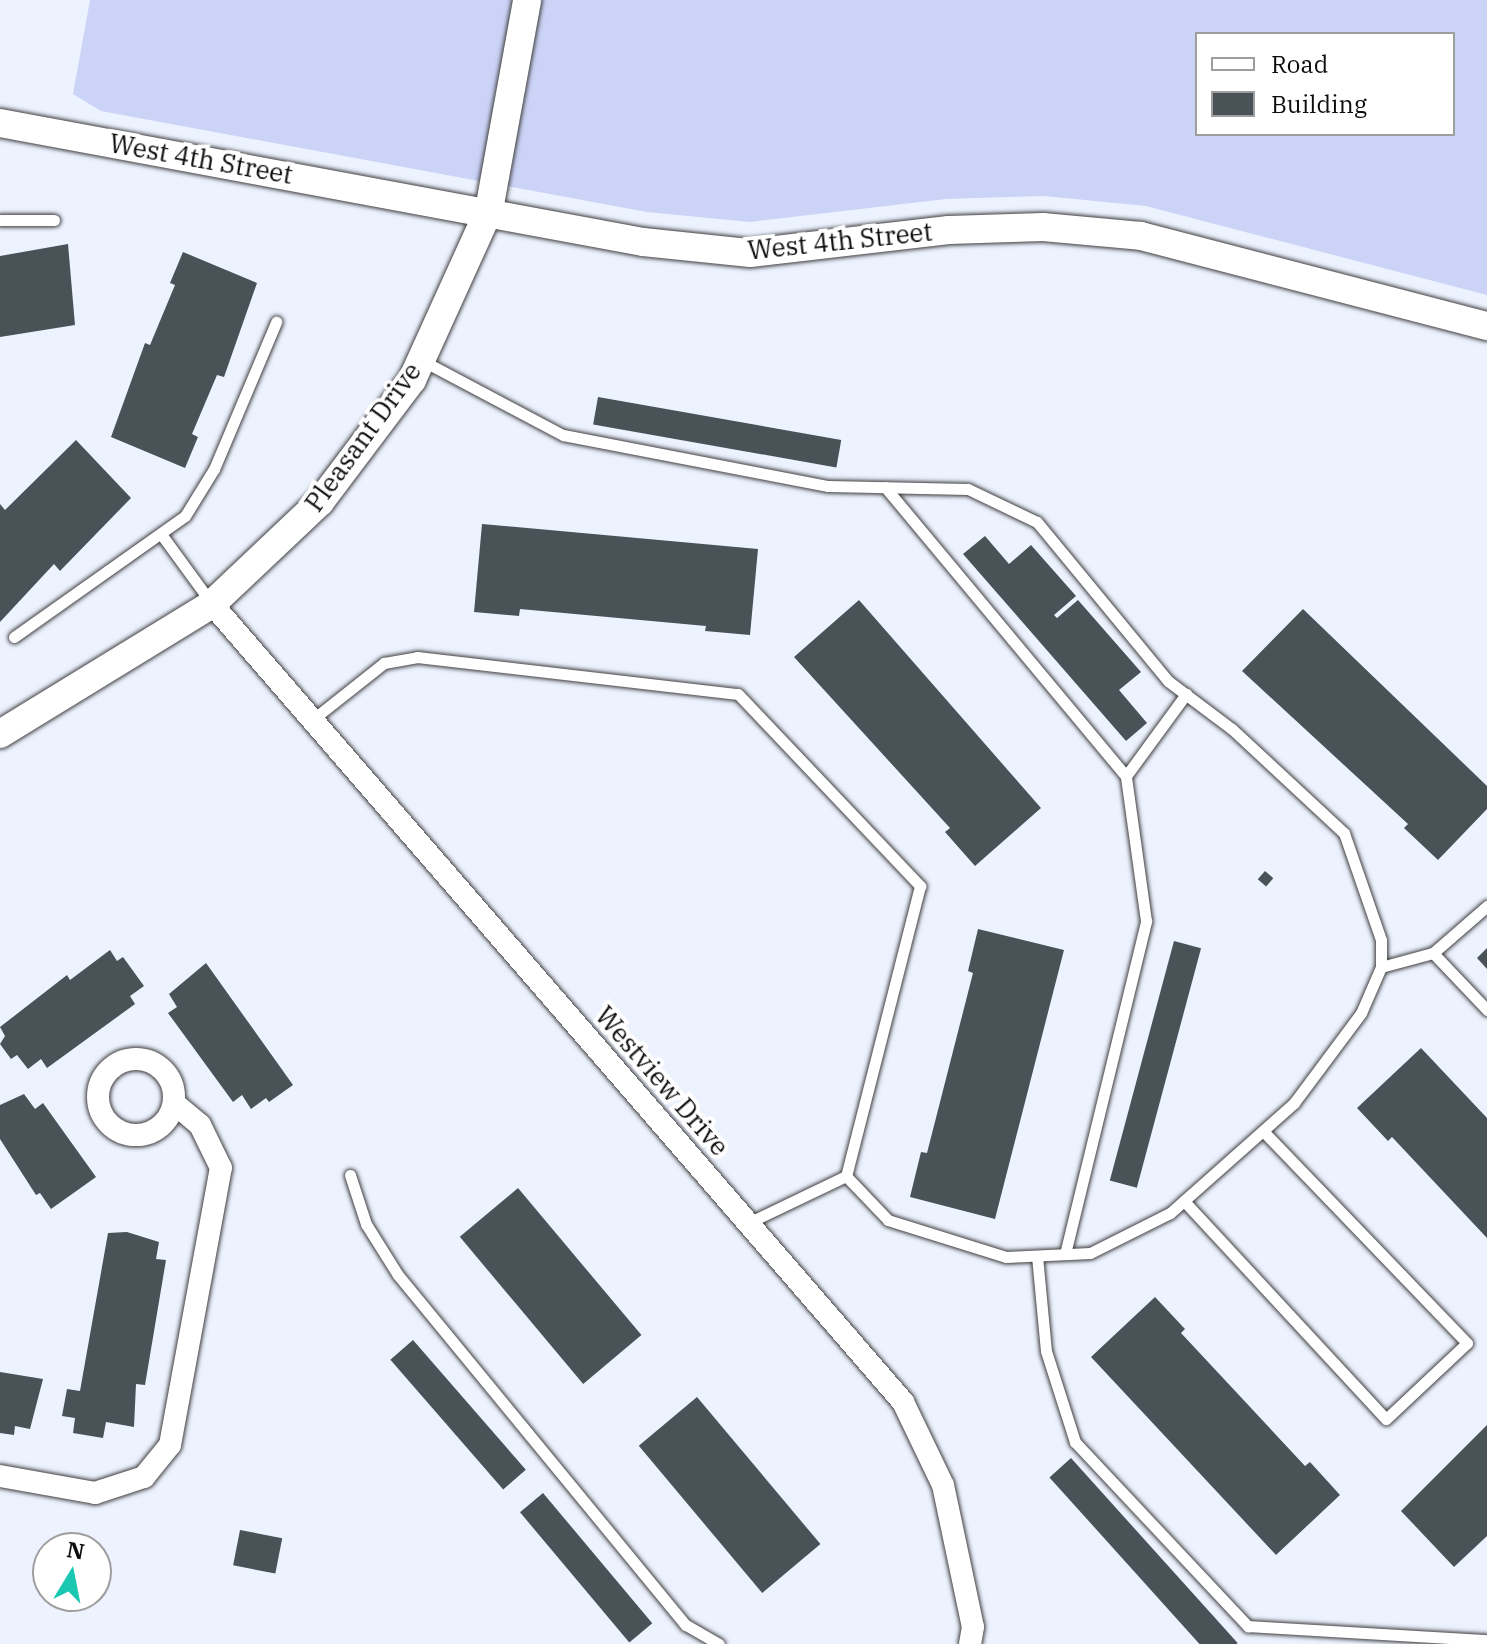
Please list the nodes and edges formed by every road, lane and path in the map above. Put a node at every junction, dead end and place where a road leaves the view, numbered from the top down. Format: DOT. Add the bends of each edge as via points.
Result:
graph roads {
  1 [pos="527,0"];
  2 [pos="0,123"];
  3 [pos="489,210"];
  4 [pos="0,220"];
  5 [pos="54,220"];
  6 [pos="276,322"];
  7 [pos="1487,326"];
  8 [pos="421,360"];
  9 [pos="885,487"];
  10 [pos="161,534"];
  11 [pos="212,604"];
  12 [pos="14,637"];
  13 [pos="1186,694"];
  14 [pos="312,720"];
  15 [pos="0,734"];
  16 [pos="1126,776"];
  17 [pos="1487,906"];
  18 [pos="1433,953"];
  19 [pos="1381,967"];
  20 [pos="1487,1010"];
  21 [pos="174,1103"];
  22 [pos="1263,1131"];
  23 [pos="350,1175"];
  24 [pos="846,1176"];
  25 [pos="1184,1201"];
  26 [pos="748,1223"];
  27 [pos="1065,1254"];
  28 [pos="1037,1256"];
  29 [pos="0,1476"];
  30 [pos="1487,1640"];
  31 [pos="719,1644"];
  32 [pos="970,1644"];
  1 -- 3 [label="street, Pleasant Drive"];
  2 -- 3 [label="street, West 4th Street"];
  3 -- 7 [label="street, West 4th Street" via="643,242 750,253 949,230 1043,227 1141,236"];
  3 -- 8 [label="street, Pleasant Drive"];
  4 -- 5 [label="lane"];
  6 -- 10 [label="lane" via="214,469 185,516"];
  8 -- 9 [label="lane" via="563,435 828,486"];
  8 -- 11 [label="street, Pleasant Drive" via="412,380 320,502"];
  9 -- 13 [label="lane" via="968,489 1037,522 1168,681"];
  9 -- 16 [label="lane"];
  10 -- 11 [label="lane"];
  10 -- 12 [label="lane"];
  11 -- 14 [label="street, Westview Drive"];
  11 -- 15 [label="street, Pleasant Drive"];
  13 -- 16 [label="lane"];
  13 -- 19 [label="lane" via="1232,729 1344,833 1381,940"];
  14 -- 24 [label="lane" via="384,663 417,657 738,694 920,886"];
  14 -- 26 [label="street, Westview Drive"];
  16 -- 27 [label="lane" via="1146,921"];
  17 -- 18 [label="lane"];
  18 -- 19 [label="lane"];
  18 -- 20 [label="lane"];
  19 -- 22 [label="lane" via="1353,1024 1294,1103"];
  21 -- 29 [label="street" via="200,1125 221,1168 170,1445 144,1477 95,1493"];
  22 -- 25 [label="lane"];
  22 -- 25 [label="lane" via="1467,1343 1386,1419"];
  23 -- 31 [label="lane" via="366,1224 398,1275 686,1625"];
  24 -- 26 [label="lane"];
  24 -- 28 [label="lane" via="888,1220 1006,1257"];
  25 -- 27 [label="lane" via="1090,1253"];
  26 -- 32 [label="street, Westview Drive" via="903,1402 943,1485 973,1627"];
  27 -- 28 [label="lane"];
  28 -- 30 [label="lane" via="1046,1351 1075,1442 1248,1626"];
}
